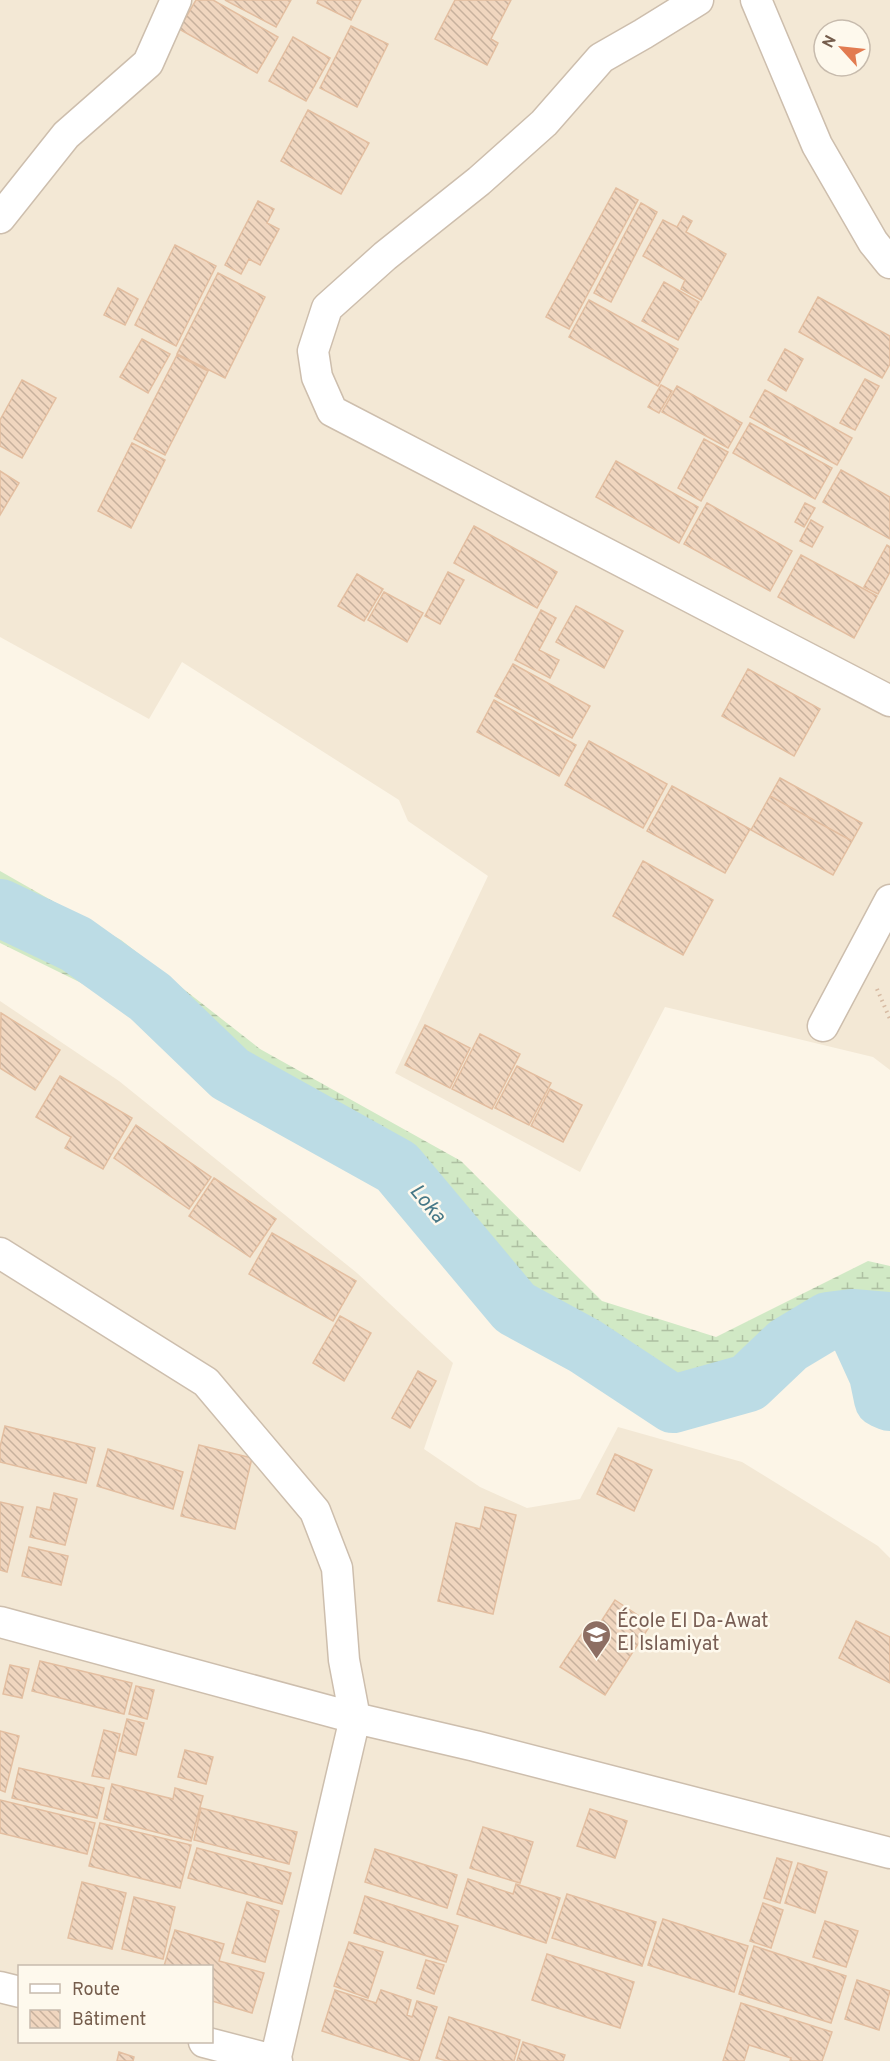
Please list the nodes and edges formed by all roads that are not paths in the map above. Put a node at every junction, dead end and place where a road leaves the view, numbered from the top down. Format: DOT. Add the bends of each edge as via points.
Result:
graph roads {
  1 [pos="176,0"];
  2 [pos="698,0"];
  3 [pos="756,0"];
  4 [pos="0,218"];
  5 [pos="890,263"];
  6 [pos="890,701"];
  7 [pos="890,900"];
  8 [pos="823,1026"];
  9 [pos="0,1253"];
  10 [pos="0,1622"];
  11 [pos="355,1718"];
  12 [pos="890,1853"];
  13 [pos="0,1987"];
  14 [pos="18,1992"];
  15 [pos="208,2043"];
  16 [pos="276,2061"];
  1 -- 4 [label="street" via="148,63 66,135"];
  2 -- 6 [label="street" via="601,58 544,123 327,308 313,351 317,378 332,411"];
  3 -- 5 [label="street" via="817,145 873,242"];
  7 -- 8 [label="street"];
  9 -- 11 [label="street" via="206,1382 315,1511 337,1568 344,1659"];
  10 -- 11 [label="street"];
  11 -- 12 [label="street"];
  11 -- 16 [label="street"];
  13 -- 14 [label="street"];
  15 -- 16 [label="street"];
}
